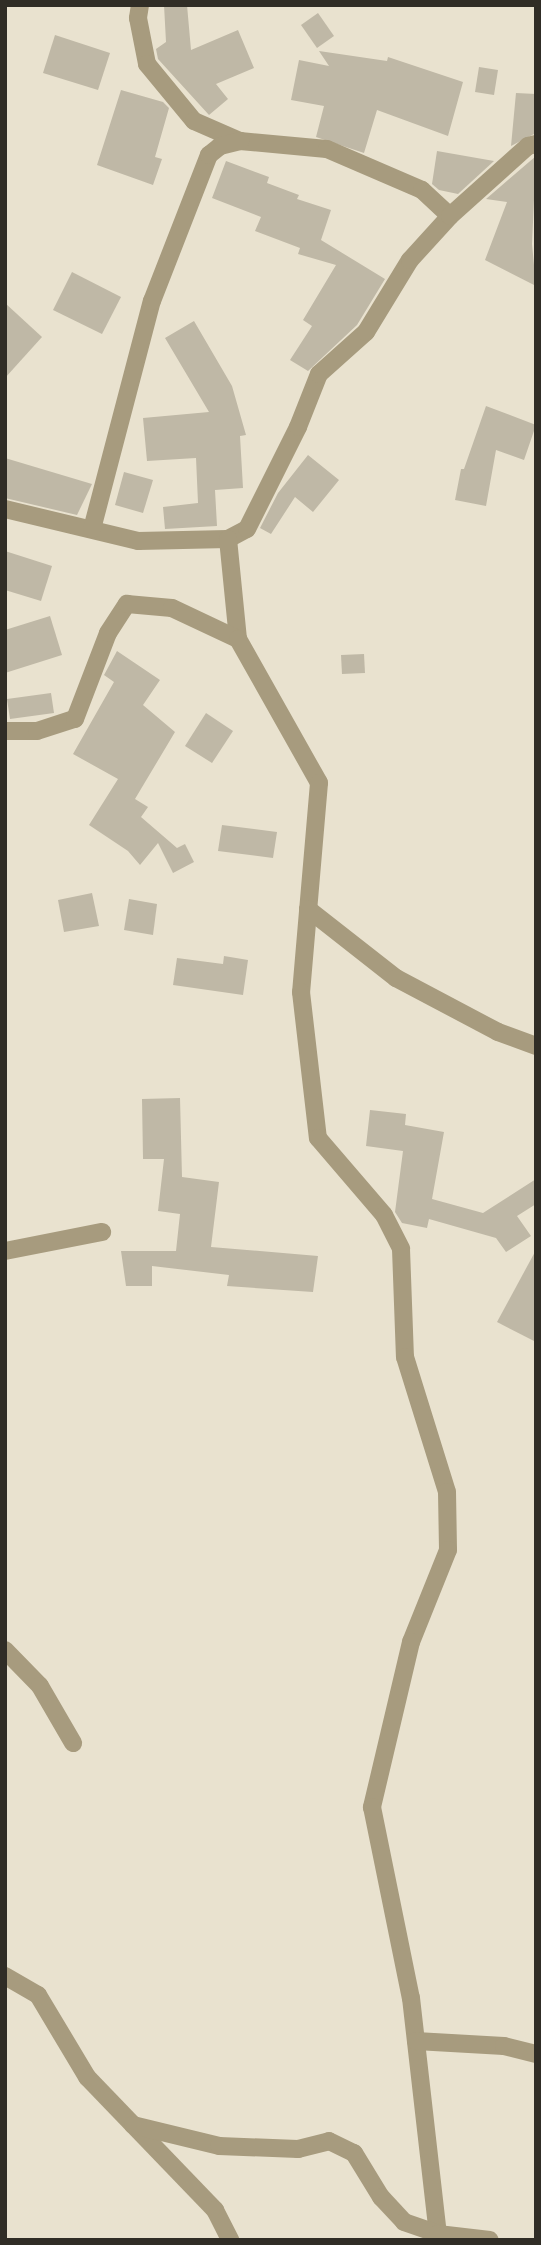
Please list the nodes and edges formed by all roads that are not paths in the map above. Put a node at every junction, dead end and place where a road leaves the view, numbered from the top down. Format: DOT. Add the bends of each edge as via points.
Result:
graph roads {
  1 [pos="140,5"];
  2 [pos="240,141"];
  3 [pos="536,144"];
  4 [pos="450,216"];
  5 [pos="5,509"];
  6 [pos="92,529"];
  7 [pos="228,539"];
  8 [pos="238,639"];
  9 [pos="5,731"];
  10 [pos="308,909"];
  11 [pos="536,1046"];
  12 [pos="102,1232"];
  13 [pos="5,1251"];
  14 [pos="5,1650"];
  15 [pos="73,1743"];
  16 [pos="5,1976"];
  17 [pos="415,2041"];
  18 [pos="536,2054"];
  19 [pos="133,2125"];
  20 [pos="438,2234"];
  21 [pos="230,2240"];
  22 [pos="490,2240"];
  1 -- 2 [label="street" via="138,18 147,64 194,121"];
  2 -- 4 [label="street" via="327,149 422,190"];
  2 -- 6 [label="street" via="220,146 209,155 152,302"];
  3 -- 4 [label="street" via="528,146"];
  4 -- 7 [label="street" via="411,260 366,332 318,374 298,427 247,529"];
  5 -- 6 [label="street"];
  6 -- 7 [label="street" via="138,541"];
  7 -- 8 [label="street"];
  8 -- 9 [label="street" via="172,607 127,604 108,633 75,719 37,731"];
  8 -- 10 [label="street" via="319,783"];
  10 -- 11 [label="street" via="396,978 498,1032"];
  10 -- 17 [label="street" via="301,992 318,1138 384,1215 401,1249 405,1357 447,1492 448,1550 411,1642 372,1807"];
  12 -- 13 [label="street"];
  14 -- 15 [label="street" via="40,1686"];
  16 -- 19 [label="street" via="38,1995 87,2077"];
  17 -- 18 [label="street" via="504,2046"];
  17 -- 20 [label="street"];
  19 -- 20 [label="street" via="219,2146 298,2149 329,2141 354,2153 381,2197 404,2222"];
  19 -- 21 [label="street" via="215,2210"];
  20 -- 22 [label="street"];
}
